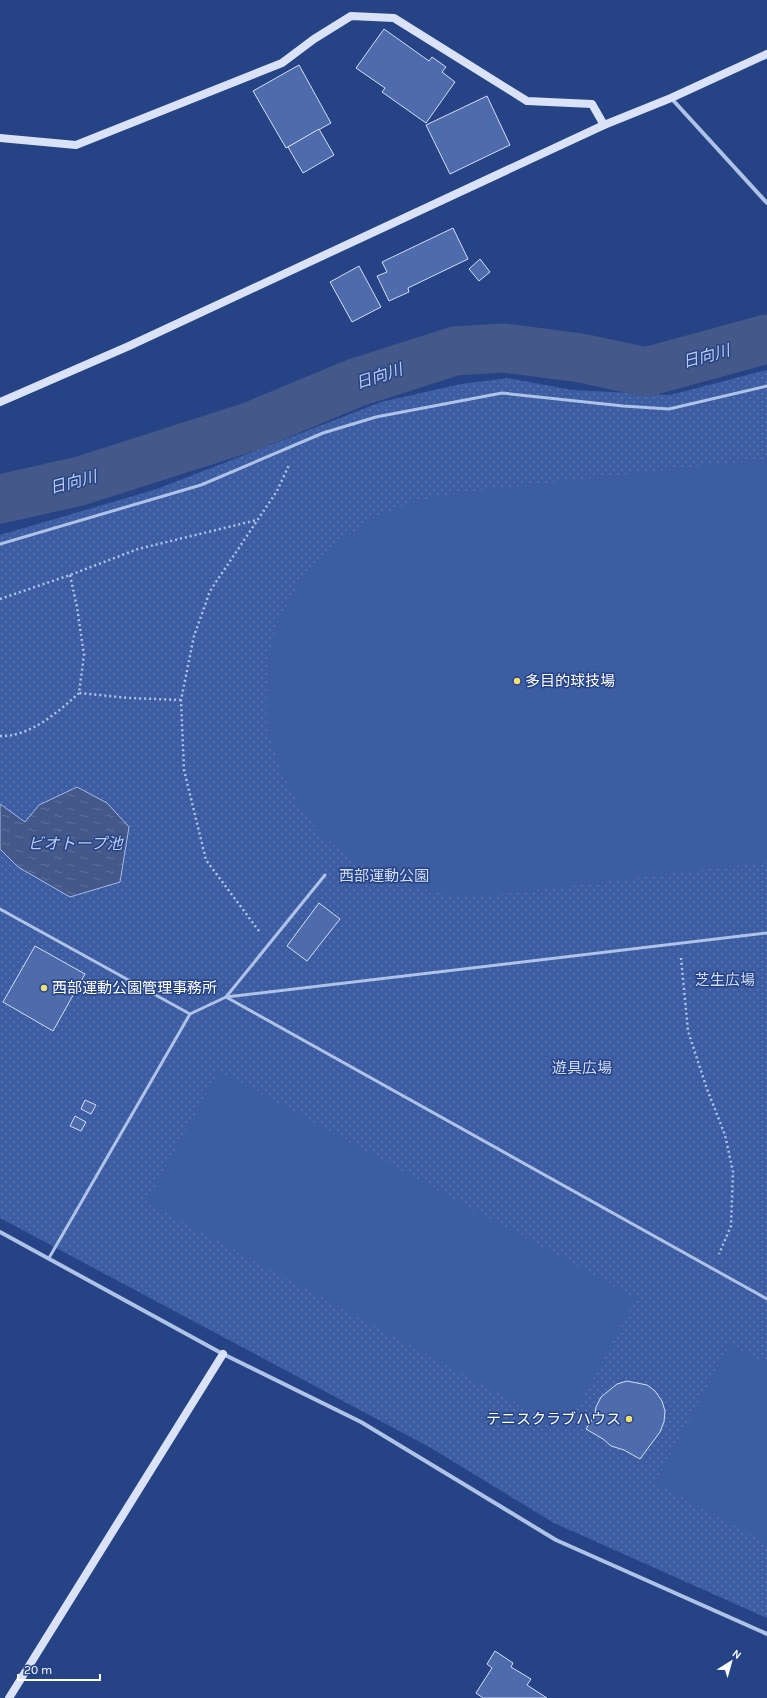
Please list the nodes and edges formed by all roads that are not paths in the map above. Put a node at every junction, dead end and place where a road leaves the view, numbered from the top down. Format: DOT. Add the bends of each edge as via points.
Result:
graph roads {
  1 [pos="767,54"];
  2 [pos="671,98"];
  3 [pos="604,125"];
  4 [pos="0,138"];
  5 [pos="767,203"];
  6 [pos="767,386"];
  7 [pos="0,402"];
  8 [pos="0,544"];
  9 [pos="325,875"];
  10 [pos="0,909"];
  11 [pos="767,933"];
  12 [pos="226,998"];
  13 [pos="190,1014"];
  14 [pos="0,1232"];
  15 [pos="49,1258"];
  16 [pos="767,1299"];
  17 [pos="223,1354"];
  18 [pos="767,1634"];
  19 [pos="8,1698"];
  1 -- 2 [label="street"];
  2 -- 3 [label="street"];
  2 -- 5 [label="street"];
  3 -- 4 [label="street" via="592,104 526,101 394,18 350,16 282,63 76,145"];
  3 -- 7 [label="street" via="129,346"];
  6 -- 8 [label="lane" via="669,409 502,393 376,417 323,433 201,485"];
  9 -- 12 [label="lane"];
  10 -- 13 [label="lane"];
  11 -- 12 [label="lane"];
  12 -- 13 [label="lane"];
  12 -- 16 [label="lane"];
  13 -- 15 [label="lane"];
  14 -- 15 [label="street"];
  15 -- 17 [label="street"];
  17 -- 18 [label="street" via="362,1422 556,1540"];
  17 -- 19 [label="street"];
}
